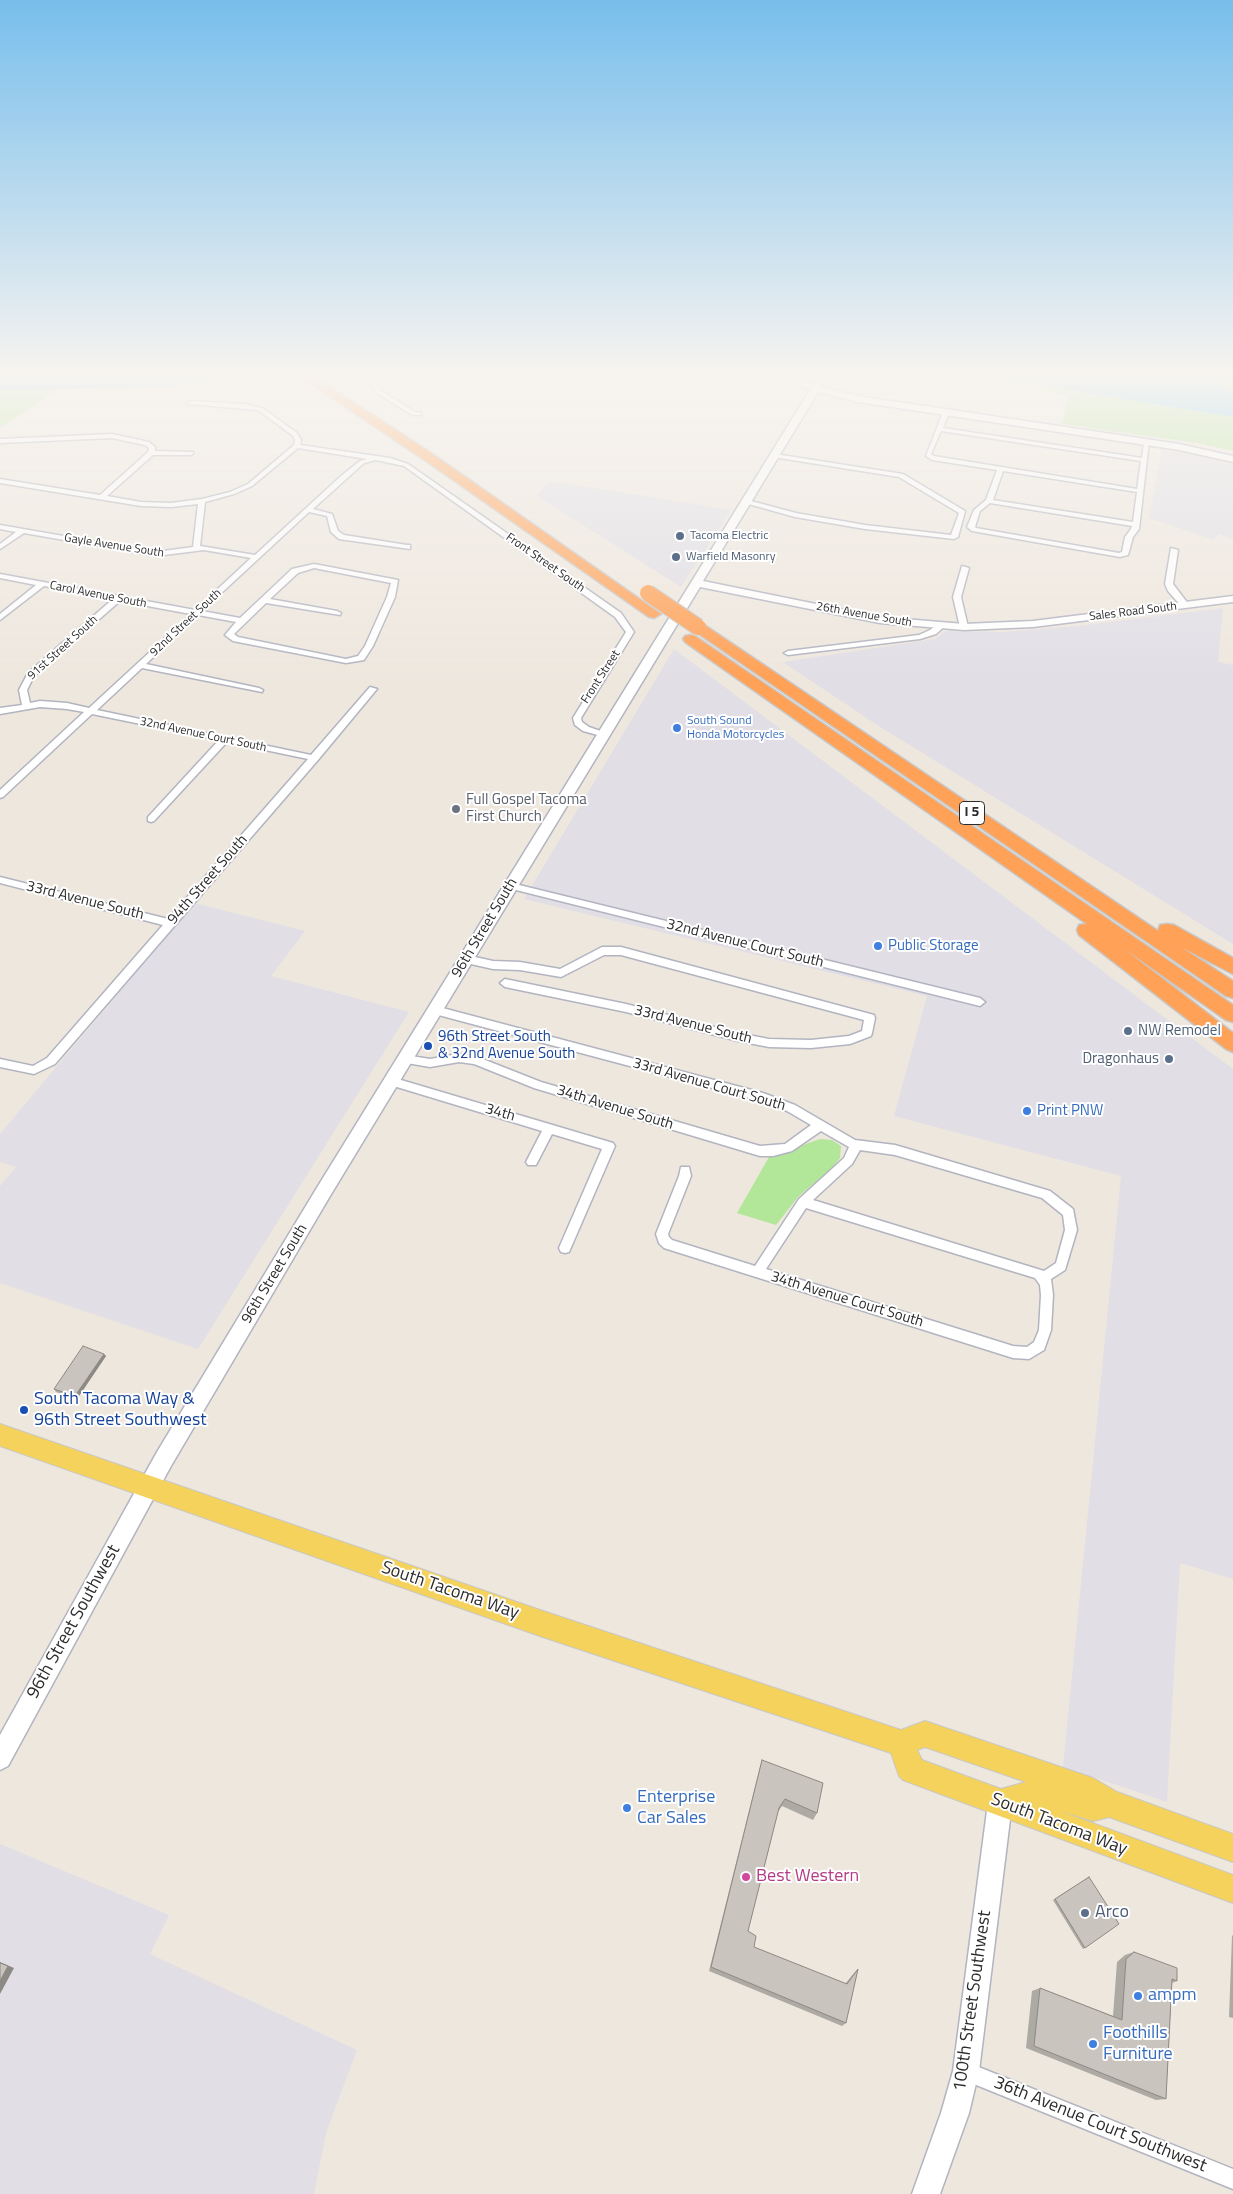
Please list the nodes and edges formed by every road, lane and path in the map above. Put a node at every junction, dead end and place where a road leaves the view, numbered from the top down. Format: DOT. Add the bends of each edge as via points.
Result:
graph roads {
  1 [pos="126,475"];
  2 [pos="261,475"];
  3 [pos="346,475"];
  4 [pos="422,475"];
  5 [pos="455,475"];
  6 [pos="478,475"];
  7 [pos="767,475"];
  8 [pos="903,475"];
  9 [pos="999,475"];
  10 [pos="1041,475"];
  11 [pos="1143,475"];
  12 [pos="0,481"];
  13 [pos="487,482"];
  14 [pos="1140,491"];
  15 [pos="101,498"];
  16 [pos="202,501"];
  17 [pos="989,501"];
  18 [pos="754,504"];
  19 [pos="308,510"];
  20 [pos="1135,524"];
  21 [pos="0,527"];
  22 [pos="22,531"];
  23 [pos="0,547"];
  24 [pos="407,547"];
  25 [pos="196,548"];
  26 [pos="1174,550"];
  27 [pos="257,557"];
  28 [pos="965,568"];
  29 [pos="0,576"];
  30 [pos="697,583"];
  31 [pos="42,584"];
  32 [pos="644,590"];
  33 [pos="119,598"];
  34 [pos="1233,599"];
  35 [pos="264,600"];
  36 [pos="1186,605"];
  37 [pos="196,613"];
  38 [pos="337,613"];
  39 [pos="0,618"];
  40 [pos="241,621"];
  41 [pos="1033,624"];
  42 [pos="941,626"];
  43 [pos="964,627"];
  44 [pos="630,632"];
  45 [pos="700,634"];
  46 [pos="788,653"];
  47 [pos="140,665"];
  48 [pos="373,689"];
  49 [pos="259,690"];
  50 [pos="26,706"];
  51 [pos="0,711"];
  52 [pos="91,711"];
  53 [pos="802,720"];
  54 [pos="605,734"];
  55 [pos="224,739"];
  56 [pos="315,758"];
  57 [pos="0,795"];
  58 [pos="151,819"];
  59 [pos="0,880"];
  60 [pos="511,886"];
  61 [pos="170,923"];
  62 [pos="1167,930"];
  63 [pos="466,959"];
  64 [pos="1233,967"];
  65 [pos="1233,973"];
  66 [pos="505,982"];
  67 [pos="1233,991"];
  68 [pos="980,1002"];
  69 [pos="435,1010"];
  70 [pos="1233,1014"];
  71 [pos="1233,1044"];
  72 [pos="405,1059"];
  73 [pos="0,1063"];
  74 [pos="391,1081"];
  75 [pos="820,1125"];
  76 [pos="549,1128"];
  77 [pos="856,1144"];
  78 [pos="532,1162"];
  79 [pos="685,1170"];
  80 [pos="803,1202"];
  81 [pos="565,1248"];
  82 [pos="758,1272"];
  83 [pos="1043,1277"];
  84 [pos="0,1435"];
  85 [pos="148,1486"];
  86 [pos="901,1743"];
  87 [pos="0,1758"];
  88 [pos="1000,1803"];
  89 [pos="1109,1804"];
  90 [pos="1233,1848"];
  91 [pos="1233,1889"];
  92 [pos="966,2071"];
  93 [pos="1233,2179"];
  94 [pos="926,2194"];
  1 -- 15 [label="street"];
  2 -- 16 [label="street" via="232,493"];
  3 -- 19 [label="street, 92nd Street South"];
  4 -- 44 [label="street, Front Street South" via="618,615"];
  5 -- 45 [label="highway, I 5" via="654,614"];
  6 -- 13 [label="highway"];
  7 -- 18 [label="main road, 96th Street South"];
  8 -- 18 [label="street" via="963,512 954,537 865,527 789,514"];
  9 -- 17 [label="street"];
  10 -- 14 [label="street"];
  11 -- 14 [label="street"];
  12 -- 15 [label="street"];
  14 -- 20 [label="street"];
  15 -- 16 [label="street" via="148,505"];
  16 -- 25 [label="street"];
  17 -- 20 [label="street"];
  17 -- 20 [label="street" via="977,510 971,527 974,530 1110,555 1122,555 1126,551"];
  18 -- 30 [label="main road, 96th Street South"];
  19 -- 24 [label="street" via="330,515 335,532 342,537"];
  19 -- 27 [label="street, 92nd Street South"];
  21 -- 22 [label="street, Gayle Avenue South"];
  22 -- 23 [label="street"];
  22 -- 25 [label="street, Gayle Avenue South" via="156,554"];
  25 -- 27 [label="street, Gayle Avenue South"];
  26 -- 36 [label="street" via="1169,584"];
  27 -- 37 [label="street, 92nd Street South"];
  28 -- 43 [label="street" via="957,597"];
  29 -- 31 [label="street, Carol Avenue South"];
  30 -- 42 [label="main road, 26th Avenue South" via="880,620"];
  30 -- 54 [label="main road, 96th Street South"];
  31 -- 33 [label="street, Carol Avenue South"];
  31 -- 39 [label="street"];
  32 -- 45 [label="highway, I 5, bridge"];
  33 -- 37 [label="street, Carol Avenue South"];
  33 -- 50 [label="street, 91st Street South" via="31,675 23,690"];
  34 -- 36 [label="street, Sales Road South"];
  35 -- 38 [label="street"];
  35 -- 40 [label="street"];
  35 -- 40 [label="street" via="295,571 314,566 388,579 395,584 369,646 356,660 346,661 236,639 229,635"];
  36 -- 41 [label="street, Sales Road South"];
  37 -- 40 [label="street, Carol Avenue South"];
  37 -- 47 [label="street, 92nd Street South"];
  41 -- 43 [label="main road, 26th Avenue South"];
  42 -- 43 [label="main road, 26th Avenue South"];
  42 -- 46 [label="street" via="920,637"];
  44 -- 54 [label="street, Front Street" via="577,718 581,726"];
  45 -- 53 [label="highway, I 5"];
  45 -- 62 [label="highway" via="830,707"];
  45 -- 67 [label="highway, I 5"];
  47 -- 49 [label="street"];
  47 -- 52 [label="street, 92nd Street South"];
  48 -- 56 [label="street, 94th Street South"];
  50 -- 51 [label="street, 32nd Avenue Court South"];
  50 -- 52 [label="street, 32nd Avenue Court South" via="54,704"];
  52 -- 55 [label="street, 32nd Avenue Court South"];
  52 -- 57 [label="street, 92nd Street South"];
  53 -- 70 [label="highway, I 5"];
  53 -- 71 [label="highway" via="1094,936"];
  54 -- 60 [label="main road, 96th Street South"];
  55 -- 56 [label="street, 32nd Avenue Court South"];
  55 -- 58 [label="street"];
  56 -- 61 [label="street, 94th Street South"];
  59 -- 61 [label="street, 33rd Avenue South"];
  60 -- 63 [label="main road, 96th Street South"];
  60 -- 68 [label="street, 32nd Avenue Court South"];
  61 -- 73 [label="street, 94th Street South" via="55,1057 40,1068 28,1070"];
  62 -- 64 [label="highway"];
  62 -- 65 [label="highway"];
  63 -- 66 [label="street, 33rd Avenue South" via="494,966 520,966 561,973 602,951 621,950 870,1018 867,1033 850,1040 811,1044 769,1043"];
  63 -- 69 [label="main road, 96th Street South"];
  69 -- 72 [label="main road, 96th Street South"];
  69 -- 75 [label="street, 33rd Avenue Court South" via="763,1098 787,1106"];
  72 -- 74 [label="main road, 96th Street South"];
  72 -- 75 [label="street, 34th Avenue South" via="430,1063 459,1058 475,1060 538,1085 760,1151 788,1148"];
  74 -- 76 [label="street, 34th"];
  74 -- 85 [label="main road, 96th Street South"];
  75 -- 77 [label="street, 33rd Avenue Court South"];
  76 -- 78 [label="street"];
  76 -- 81 [label="street, 34th" via="609,1146"];
  77 -- 80 [label="street" via="848,1161"];
  77 -- 83 [label="street, 33rd Avenue Court South" via="889,1149 1046,1194 1061,1204 1070,1219 1069,1244 1060,1266"];
  79 -- 82 [label="street, 34th Avenue Court South" via="663,1240"];
  80 -- 82 [label="street"];
  80 -- 83 [label="street" via="1026,1269"];
  82 -- 83 [label="street, 34th Avenue Court South" via="1010,1351 1031,1352 1039,1346 1045,1330 1047,1291"];
  84 -- 85 [label="main road, South Tacoma Way"];
  85 -- 86 [label="main road, South Tacoma Way" via="540,1623"];
  85 -- 87 [label="main road, 96th Street Southwest"];
  86 -- 88 [label="main road, South Tacoma Way" via="913,1770"];
  86 -- 89 [label="main road" via="925,1734 1093,1792"];
  88 -- 89 [label="main road" via="1024,1796 1040,1796 1060,1797 1093,1807"];
  88 -- 91 [label="main road, South Tacoma Way"];
  88 -- 92 [label="main road, 100th Street Southwest"];
  89 -- 90 [label="main road"];
  92 -- 93 [label="street, 36th Avenue Court Southwest"];
  92 -- 94 [label="main road, 100th Street Southwest" via="955,2113"];
}
